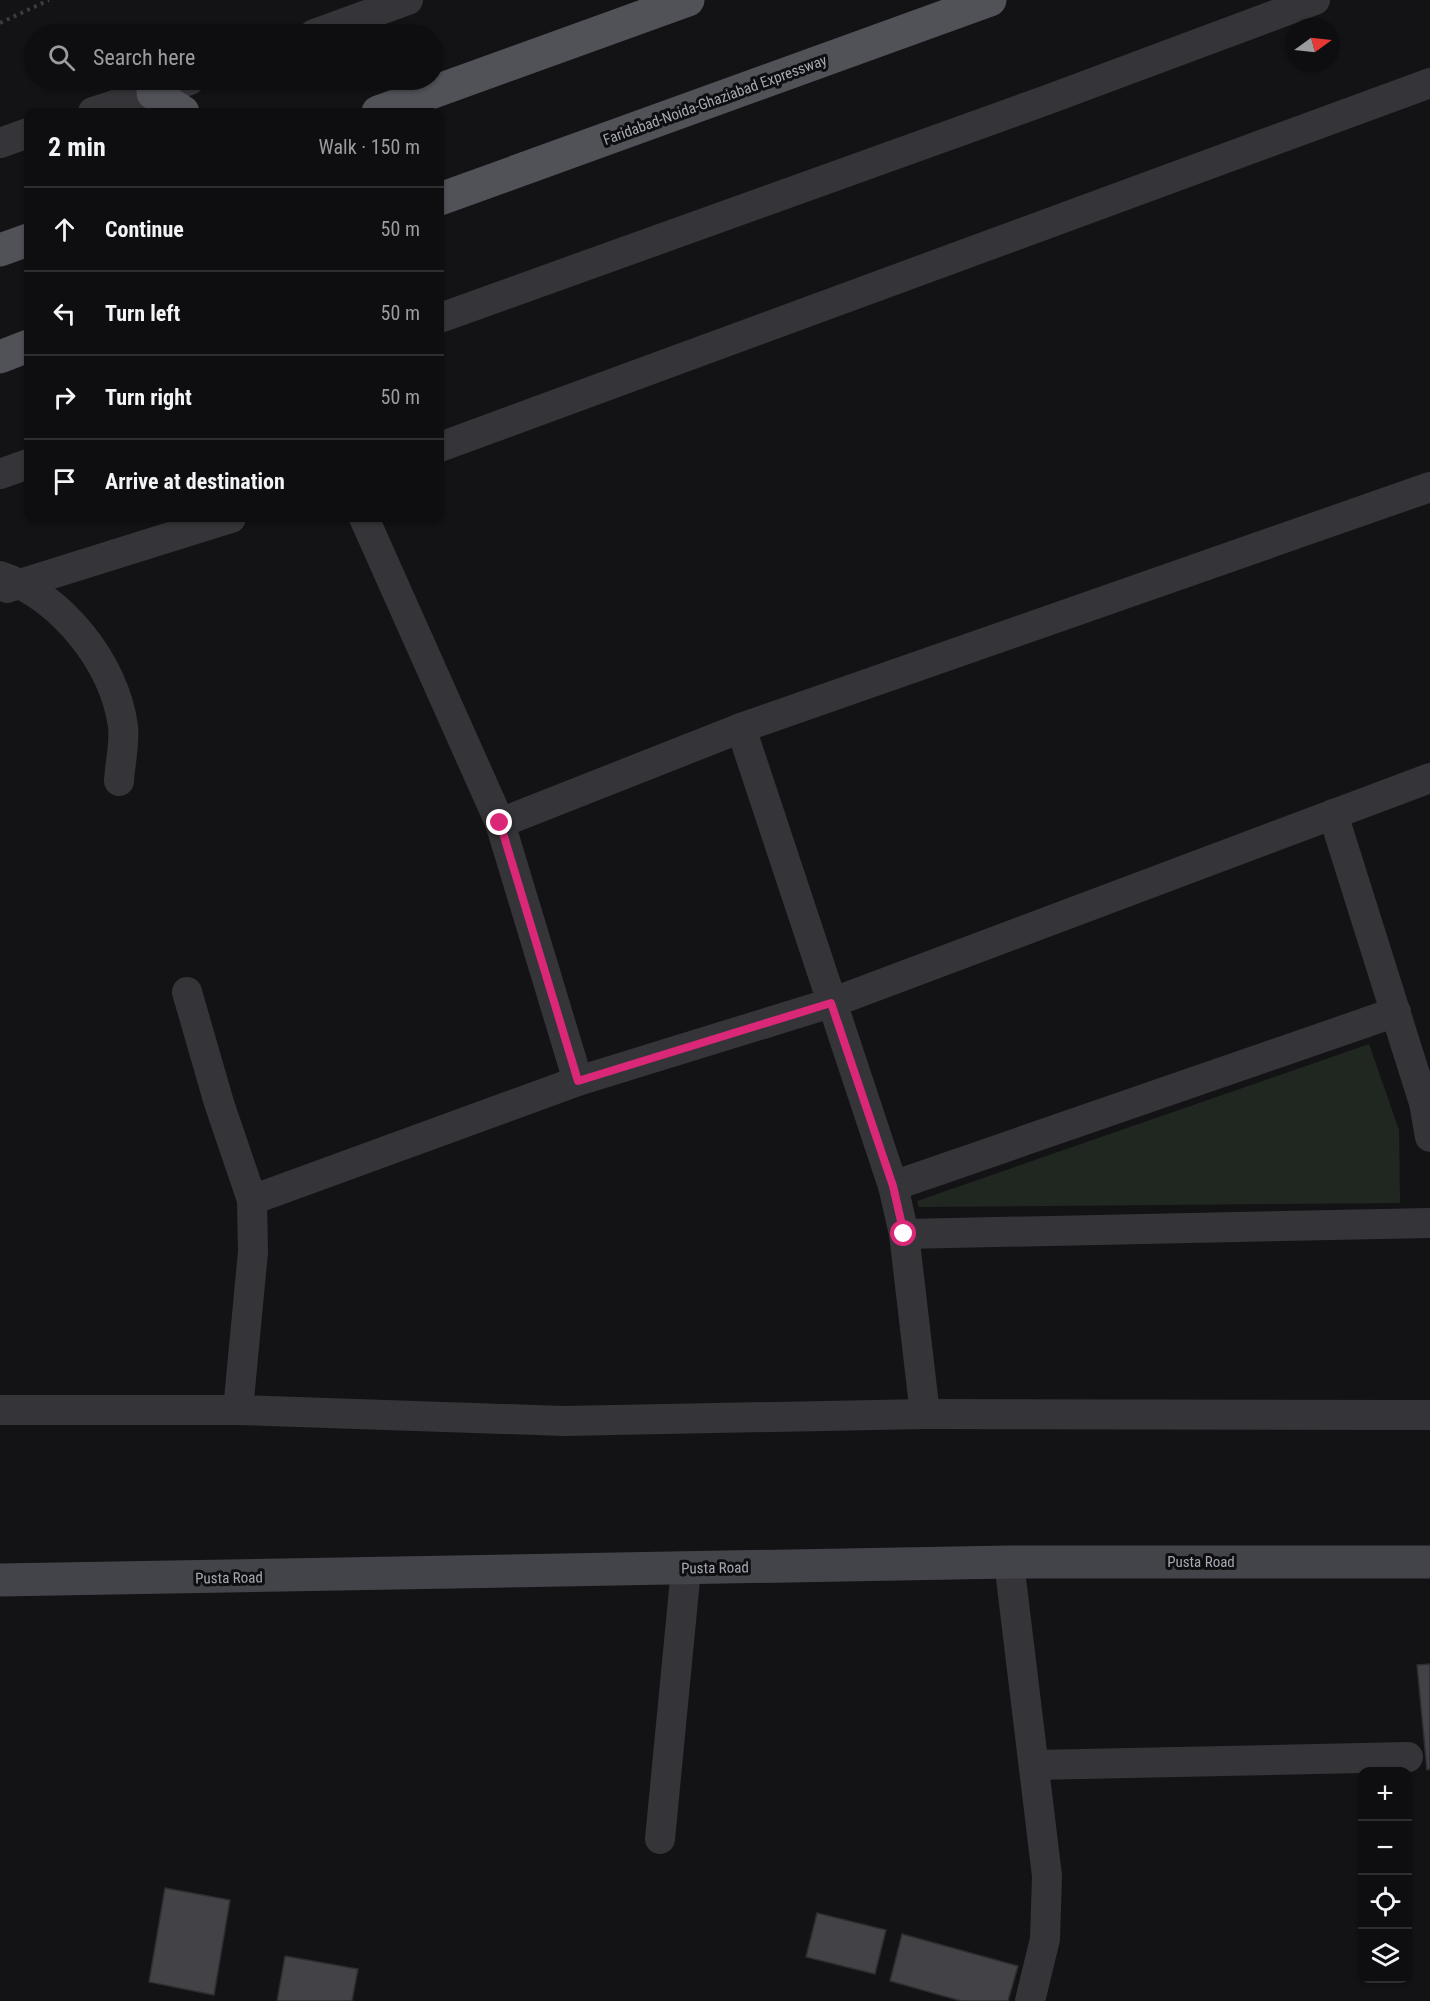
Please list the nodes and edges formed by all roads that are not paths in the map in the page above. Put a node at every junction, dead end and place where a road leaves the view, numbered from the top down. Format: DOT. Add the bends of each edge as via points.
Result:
graph roads {
  1 [pos="408,0"];
  2 [pos="688,0"];
  3 [pos="990,0"];
  4 [pos="1315,0"];
  5 [pos="342,24"];
  6 [pos="1430,83"];
  7 [pos="444,88"];
  8 [pos="162,90"];
  9 [pos="439,90"];
  10 [pos="153,93"];
  11 [pos="106,108"];
  12 [pos="177,108"];
  13 [pos="389,108"];
  14 [pos="24,134"];
  15 [pos="0,142"];
  16 [pos="444,198"];
  17 [pos="444,317"];
  18 [pos="24,348"];
  19 [pos="0,357"];
  20 [pos="444,446"];
  21 [pos="24,465"];
  22 [pos="0,474"];
  23 [pos="1430,487"];
  24 [pos="217,522"];
  25 [pos="366,522"];
  26 [pos="7,583"];
  27 [pos="741,728"];
  28 [pos="1430,778"];
  29 [pos="119,781"];
  30 [pos="1334,814"];
  31 [pos="500,823"];
  32 [pos="187,992"];
  33 [pos="831,1003"];
  34 [pos="1396,1012"];
  35 [pos="578,1081"];
  36 [pos="1430,1137"];
  37 [pos="893,1186"];
  38 [pos="252,1200"];
  39 [pos="1430,1223"];
  40 [pos="904,1234"];
  41 [pos="1429,1406"];
  42 [pos="0,1410"];
  43 [pos="238,1410"];
  44 [pos="925,1414"];
  45 [pos="1009,1562"];
  46 [pos="1430,1562"];
  47 [pos="686,1569"];
  48 [pos="0,1580"];
  49 [pos="1408,1757"];
  50 [pos="1034,1765"];
  51 [pos="660,1839"];
  52 [pos="1030,2001"];
  1 -- 5 [label="street"];
  2 -- 7 [label="main road"];
  3 -- 16 [label="main road, Faridabad-Noida-Ghaziabad Expressway"];
  4 -- 17 [label="street"];
  6 -- 20 [label="street"];
  8 -- 10 [label="street"];
  9 -- 13 [label="main road"];
  10 -- 11 [label="street"];
  10 -- 12 [label="main road"];
  14 -- 15 [label="street"];
  18 -- 19 [label="main road"];
  21 -- 22 [label="street"];
  23 -- 27 [label="street"];
  24 -- 26 [label="street"];
  25 -- 31 [label="street"];
  26 -- 29 [label="street" via="74,626 100,659 123,727"];
  27 -- 31 [label="street"];
  27 -- 33 [label="street"];
  28 -- 30 [label="street"];
  30 -- 33 [label="street"];
  30 -- 34 [label="street"];
  31 -- 35 [label="street"];
  32 -- 38 [label="street"];
  33 -- 35 [label="street"];
  33 -- 37 [label="street"];
  34 -- 36 [label="street" via="1424,1103"];
  34 -- 37 [label="street"];
  35 -- 38 [label="street"];
  37 -- 40 [label="street"];
  38 -- 43 [label="street" via="252,1252"];
  39 -- 40 [label="street"];
  40 -- 44 [label="street"];
  41 -- 44 [label="street"];
  42 -- 43 [label="street"];
  43 -- 44 [label="street" via="564,1422"];
  45 -- 46 [label="street, Pusta Road"];
  45 -- 47 [label="street, Pusta Road"];
  45 -- 50 [label="street"];
  47 -- 48 [label="street, Pusta Road"];
  47 -- 51 [label="street"];
  49 -- 50 [label="street"];
  50 -- 52 [label="street" via="1047,1876 1045,1939"];
}
